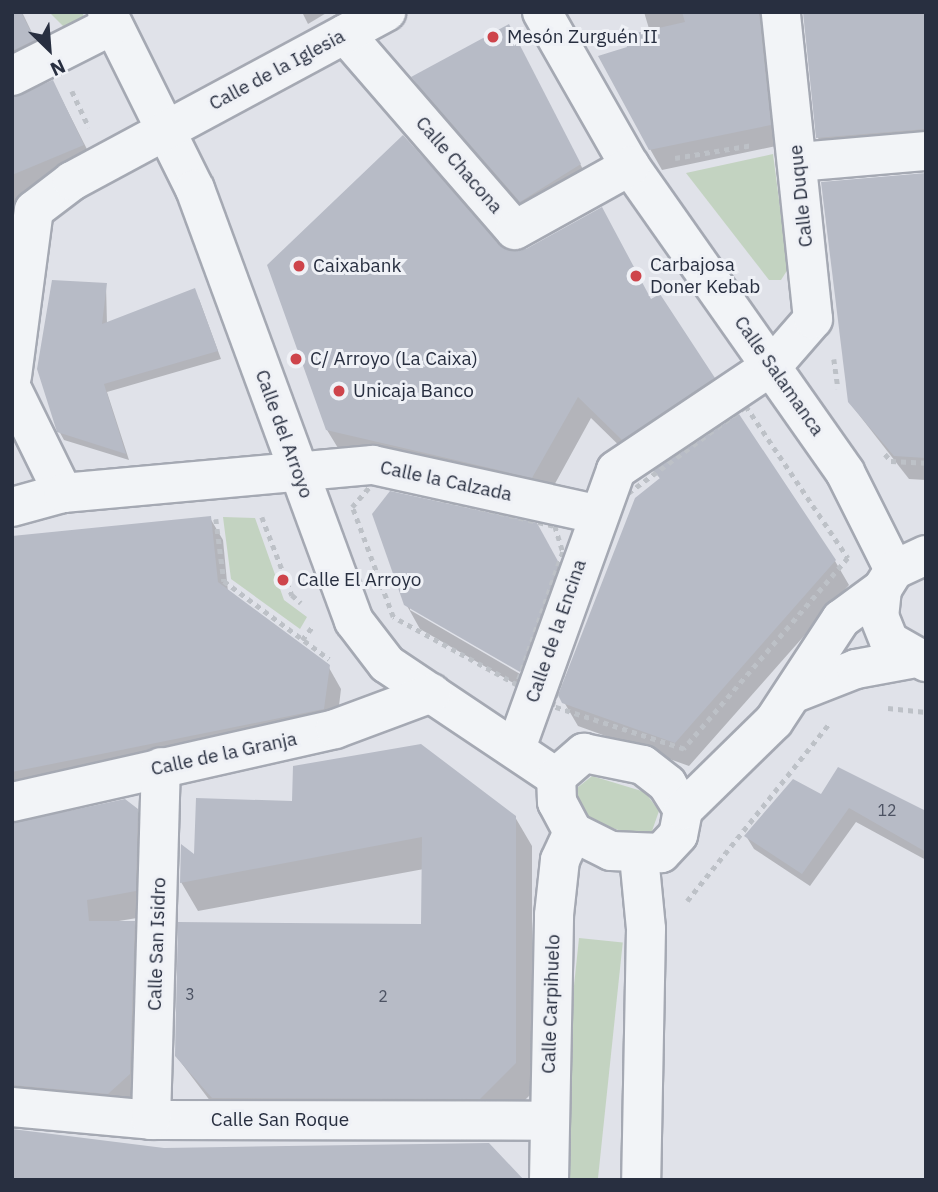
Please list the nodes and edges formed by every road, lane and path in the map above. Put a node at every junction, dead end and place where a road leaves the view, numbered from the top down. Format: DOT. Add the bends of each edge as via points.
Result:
graph roads {
  1 [pos="386,12"];
  2 [pos="542,12"];
  3 [pos="781,12"];
  4 [pos="110,19"];
  5 [pos="345,34"];
  6 [pos="12,76"];
  7 [pos="169,129"];
  8 [pos="796,150"];
  9 [pos="926,151"];
  10 [pos="646,163"];
  11 [pos="19,239"];
  12 [pos="772,365"];
  13 [pos="12,376"];
  14 [pos="12,389"];
  15 [pos="746,406"];
  16 [pos="298,471"];
  17 [pos="63,493"];
  18 [pos="15,505"];
  19 [pos="259,508"];
  20 [pos="227,510"];
  21 [pos="596,514"];
  22 [pos="555,526"];
  23 [pos="901,571"];
  24 [pos="309,610"];
  25 [pos="318,618"];
  26 [pos="918,660"];
  27 [pos="517,685"];
  28 [pos="797,692"];
  29 [pos="432,694"];
  30 [pos="552,706"];
  31 [pos="885,707"];
  32 [pos="926,712"];
  33 [pos="833,720"];
  34 [pos="516,748"];
  35 [pos="161,767"];
  36 [pos="556,776"];
  37 [pos="12,802"];
  38 [pos="683,810"];
  39 [pos="573,832"];
  40 [pos="639,856"];
  41 [pos="686,906"];
  42 [pos="12,1107"];
  43 [pos="151,1120"];
  44 [pos="548,1121"];
  45 [pos="549,1180"];
  46 [pos="641,1180"];
  1 -- 5 [label="street, Calle de la Iglesia"];
  2 -- 10 [label="street, Calle Salamanca"];
  3 -- 8 [label="street, Calle Duque"];
  4 -- 6 [label="street"];
  4 -- 7 [label="street, Calle del Arroyo"];
  5 -- 7 [label="street, Calle de la Iglesia"];
  5 -- 10 [label="street, Calle Chacona" via="515,230"];
  7 -- 11 [label="street, Calle de la Iglesia" via="72,181 34,210"];
  7 -- 16 [label="street, Calle del Arroyo"];
  8 -- 9 [label="street"];
  8 -- 10 [label="path"];
  8 -- 12 [label="street, Calle Duque" via="813,319"];
  10 -- 12 [label="street, Calle Salamanca"];
  11 -- 13 [label="street, Calle de la Iglesia"];
  12 -- 21 [label="street" via="616,470"];
  12 -- 23 [label="street, Calle Salamanca" via="845,472"];
  14 -- 17 [label="street"];
  15 -- 30 [label="path" via="848,558 684,749"];
  16 -- 17 [label="street, Calle la Calzada"];
  16 -- 21 [label="street, Calle la Calzada" via="373,464"];
  16 -- 29 [label="street, Calle del Arroyo" via="354,621 387,664"];
  17 -- 18 [label="street, Calle la Calzada"];
  19 -- 24 [label="path" via="292,595"];
  20 -- 25 [label="path" via="215,511 224,581 303,640"];
  21 -- 34 [label="street, Calle de la Encina"];
  22 -- 27 [label="path" via="373,483 352,507 393,617"];
  23 -- 26 [label="street" via="878,616 889,641"];
  23 -- 28 [label="street" via="841,619"];
  26 -- 28 [label="street" via="856,669"];
  28 -- 38 [label="street" via="737,761"];
  29 -- 34 [label="street, Calle del Arroyo"];
  29 -- 35 [label="street, Calle de la Granja" via="367,721"];
  31 -- 32 [label="path"];
  33 -- 41 [label="path" via="722,852"];
  34 -- 36 [label="street, Calle del Arroyo"];
  35 -- 37 [label="street, Calle de la Granja"];
  35 -- 43 [label="street, Calle San Isidro"];
  36 -- 38 [label="street" via="584,753 615,755 643,765 667,784"];
  36 -- 39 [label="street" via="557,802"];
  38 -- 40 [label="street" via="678,835 662,853"];
  39 -- 40 [label="street" via="611,851"];
  39 -- 44 [label="street, Calle Carpihuelo" via="560,860 554,915"];
  40 -- 46 [label="street" via="646,929"];
  42 -- 43 [label="street, Calle San Roque"];
  43 -- 44 [label="street, Calle San Roque"];
  44 -- 45 [label="street, Calle Carpihuelo"];
}
